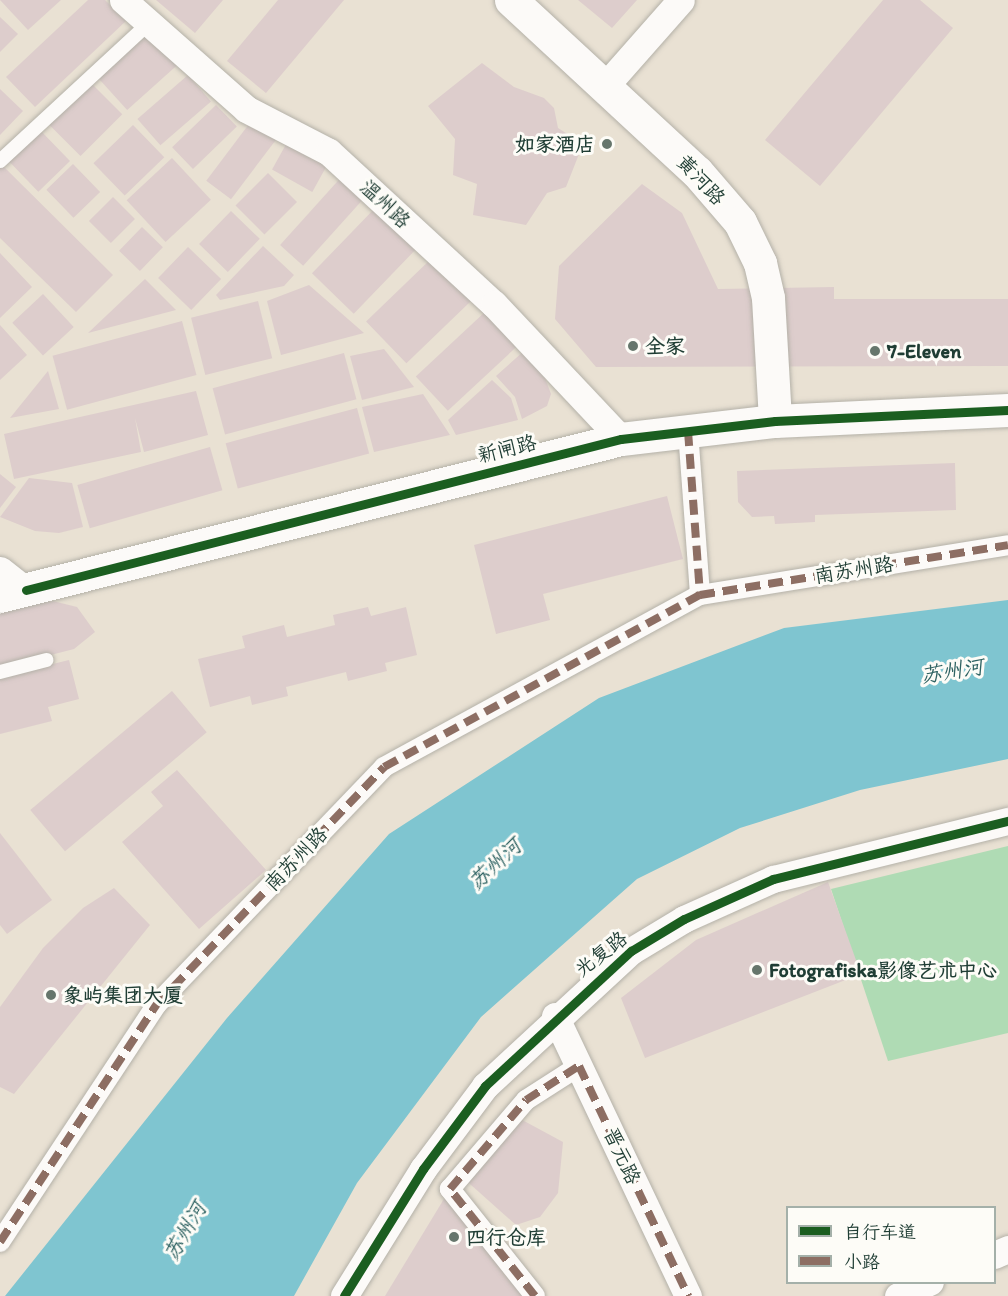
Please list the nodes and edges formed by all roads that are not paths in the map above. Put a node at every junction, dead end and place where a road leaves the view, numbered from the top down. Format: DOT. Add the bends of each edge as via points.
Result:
graph roads {
  1 [pos="123,0"];
  2 [pos="511,0"];
  3 [pos="681,0"];
  4 [pos="149,23"];
  5 [pos="606,85"];
  6 [pos="0,161"];
  7 [pos="1008,410"];
  8 [pos="775,421"];
  9 [pos="688,431"];
  10 [pos="621,439"];
  11 [pos="1008,545"];
  12 [pos="0,570"];
  13 [pos="13,593"];
  14 [pos="700,595"];
  15 [pos="46,660"];
  16 [pos="0,672"];
  17 [pos="1008,821"];
  18 [pos="555,1016"];
  19 [pos="579,1066"];
  20 [pos="0,1242"];
  21 [pos="925,1284"];
  22 [pos="344,1296"];
  23 [pos="535,1296"];
  24 [pos="688,1296"];
  25 [pos="898,1296"];
  1 -- 4 [label="street, 温州路"];
  2 -- 5 [label="main road, 黄河路"];
  3 -- 5 [label="street"];
  4 -- 6 [label="lane"];
  4 -- 10 [label="street, 温州路" via="246,109 329,152 494,304"];
  5 -- 8 [label="main road, 黄河路" via="740,222 760,263 768,298"];
  7 -- 8 [label="main road, 新闸路"];
  8 -- 9 [label="main road, 新闸路"];
  9 -- 10 [label="main road, 新闸路"];
  9 -- 14 [label="street"];
  10 -- 13 [label="main road, 新闸路"];
  11 -- 14 [label="street, 南苏州路"];
  12 -- 13 [label="street"];
  14 -- 20 [label="street, 南苏州路" via="384,767 157,1004"];
  15 -- 16 [label="lane"];
  17 -- 18 [label="street, 光复路" via="810,867 740,892 631,951"];
  18 -- 19 [label="street"];
  18 -- 22 [label="street, 光复路" via="510,1059 442,1141"];
  19 -- 23 [label="street" via="526,1100 450,1189"];
  19 -- 24 [label="street"];
  21 -- 25 [label="street"];
}
